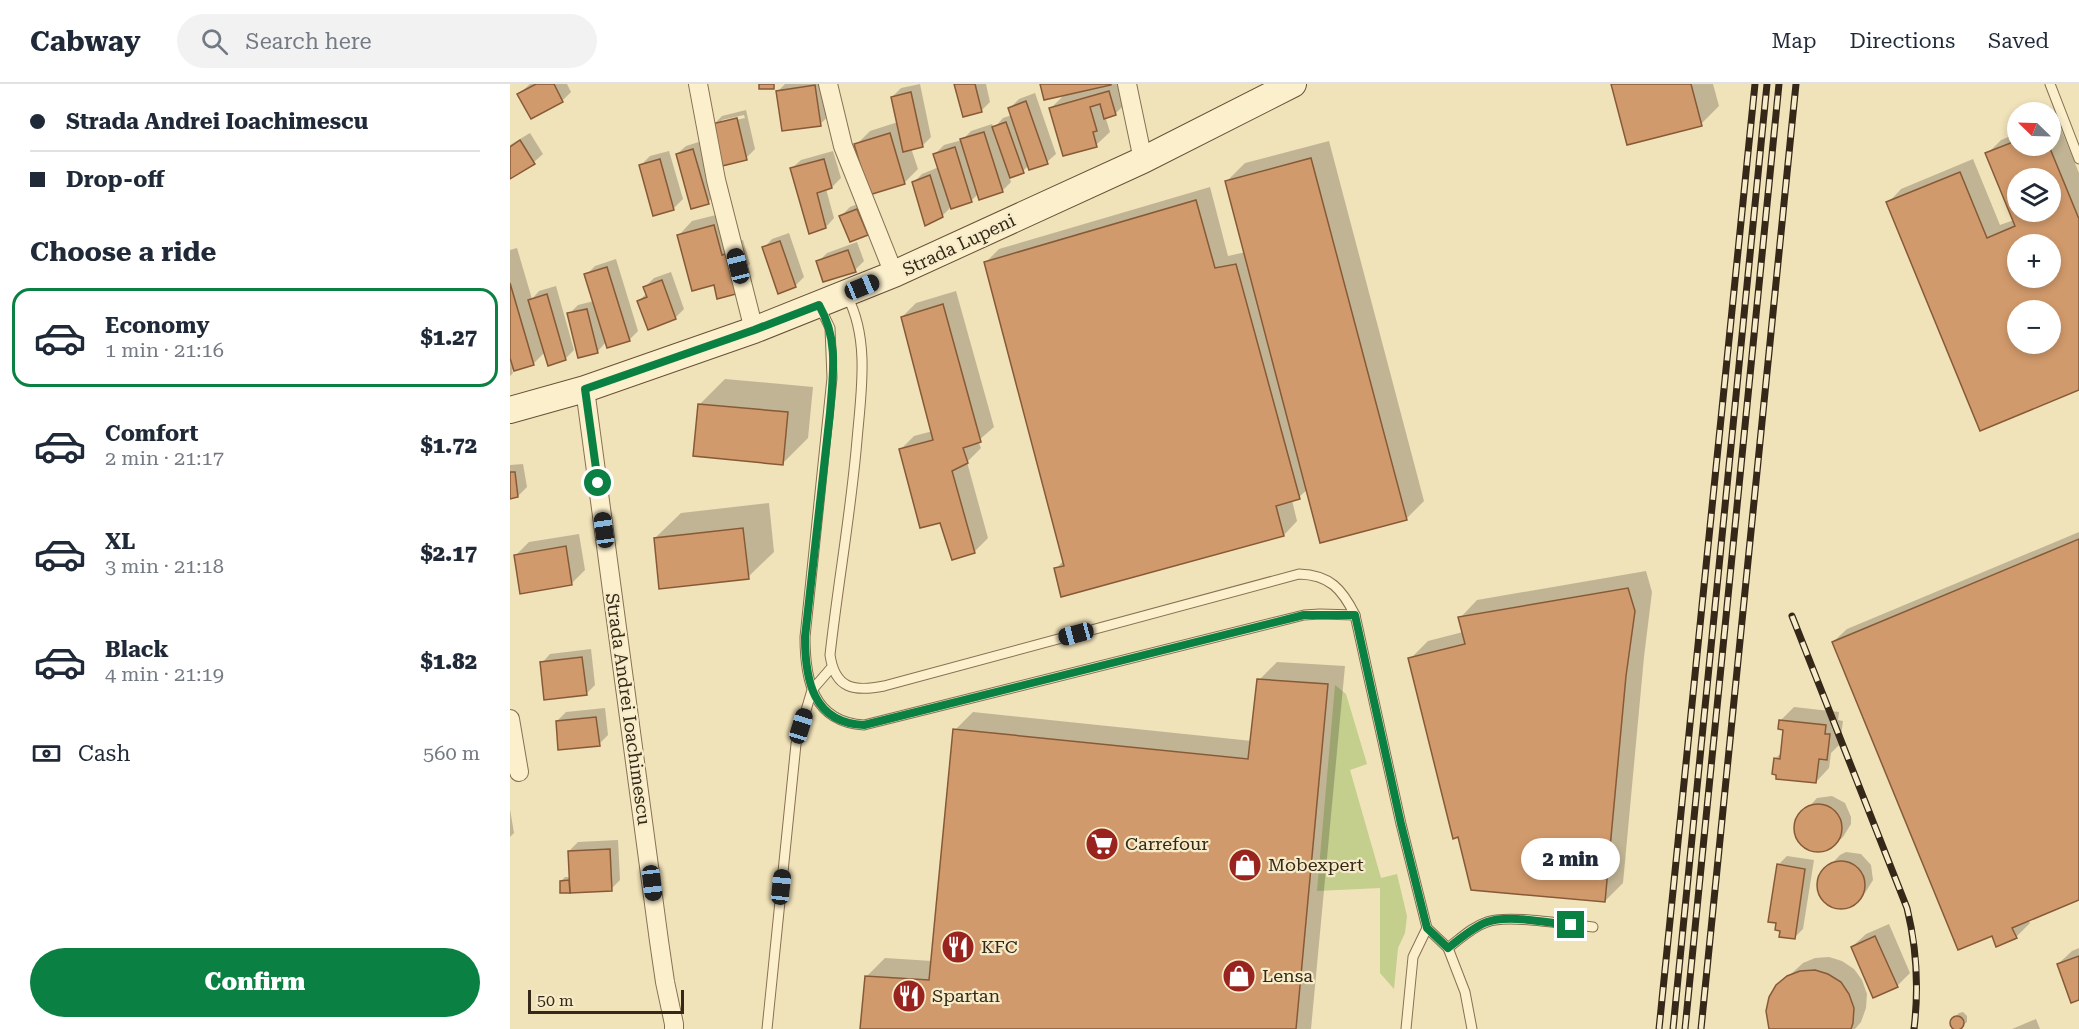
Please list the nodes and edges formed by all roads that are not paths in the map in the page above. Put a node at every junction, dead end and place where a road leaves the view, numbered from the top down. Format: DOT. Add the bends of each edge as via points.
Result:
graph roads {
  1 [pos="698,84"];
  2 [pos="828,84"];
  3 [pos="1127,84"];
  4 [pos="1293,84"];
  5 [pos="2050,84"];
  6 [pos="2079,159"];
  7 [pos="1143,160"];
  8 [pos="894,274"];
  9 [pos="846,294"];
  10 [pos="819,305"];
  11 [pos="754,330"];
  12 [pos="585,389"];
  13 [pos="510,410"];
  14 [pos="1355,615"];
  15 [pos="832,667"];
  16 [pos="812,690"];
  17 [pos="510,719"];
  18 [pos="519,772"];
  19 [pos="1593,927"];
  20 [pos="1427,928"];
  21 [pos="1448,948"];
  22 [pos="674,1029"];
  23 [pos="767,1029"];
  24 [pos="1406,1029"];
  25 [pos="1472,1029"];
  1 -- 11 [label="street" via="716,180"];
  2 -- 8 [label="street" via="843,146"];
  3 -- 7 [label="street"];
  4 -- 7 [label="street, Strada Lupeni"];
  5 -- 6 [label="lane"];
  7 -- 8 [label="street, Strada Lupeni"];
  8 -- 9 [label="street, Strada Lupeni"];
  9 -- 10 [label="street, Strada Lupeni"];
  9 -- 15 [label="lane" via="859,325 860,382"];
  10 -- 11 [label="street, Strada Lupeni"];
  10 -- 16 [label="lane" via="830,328 833,360 805,637 806,668"];
  11 -- 12 [label="street, Strada Lupeni"];
  12 -- 13 [label="street, Strada Lupeni"];
  12 -- 22 [label="street, Strada Andrei Ioachimescu" via="658,941"];
  14 -- 15 [label="lane" via="1336,586 1312,574 1299,574 872,688 847,686"];
  14 -- 16 [label="lane" via="1304,615 864,725 850,725 829,715"];
  14 -- 20 [label="lane"];
  15 -- 16 [label="lane"];
  16 -- 23 [label="lane" via="796,744"];
  17 -- 18 [label="street"];
  19 -- 21 [label="lane" via="1504,919 1473,929"];
  20 -- 21 [label="lane"];
  20 -- 24 [label="lane" via="1413,957"];
  21 -- 25 [label="lane" via="1465,992"];
}
